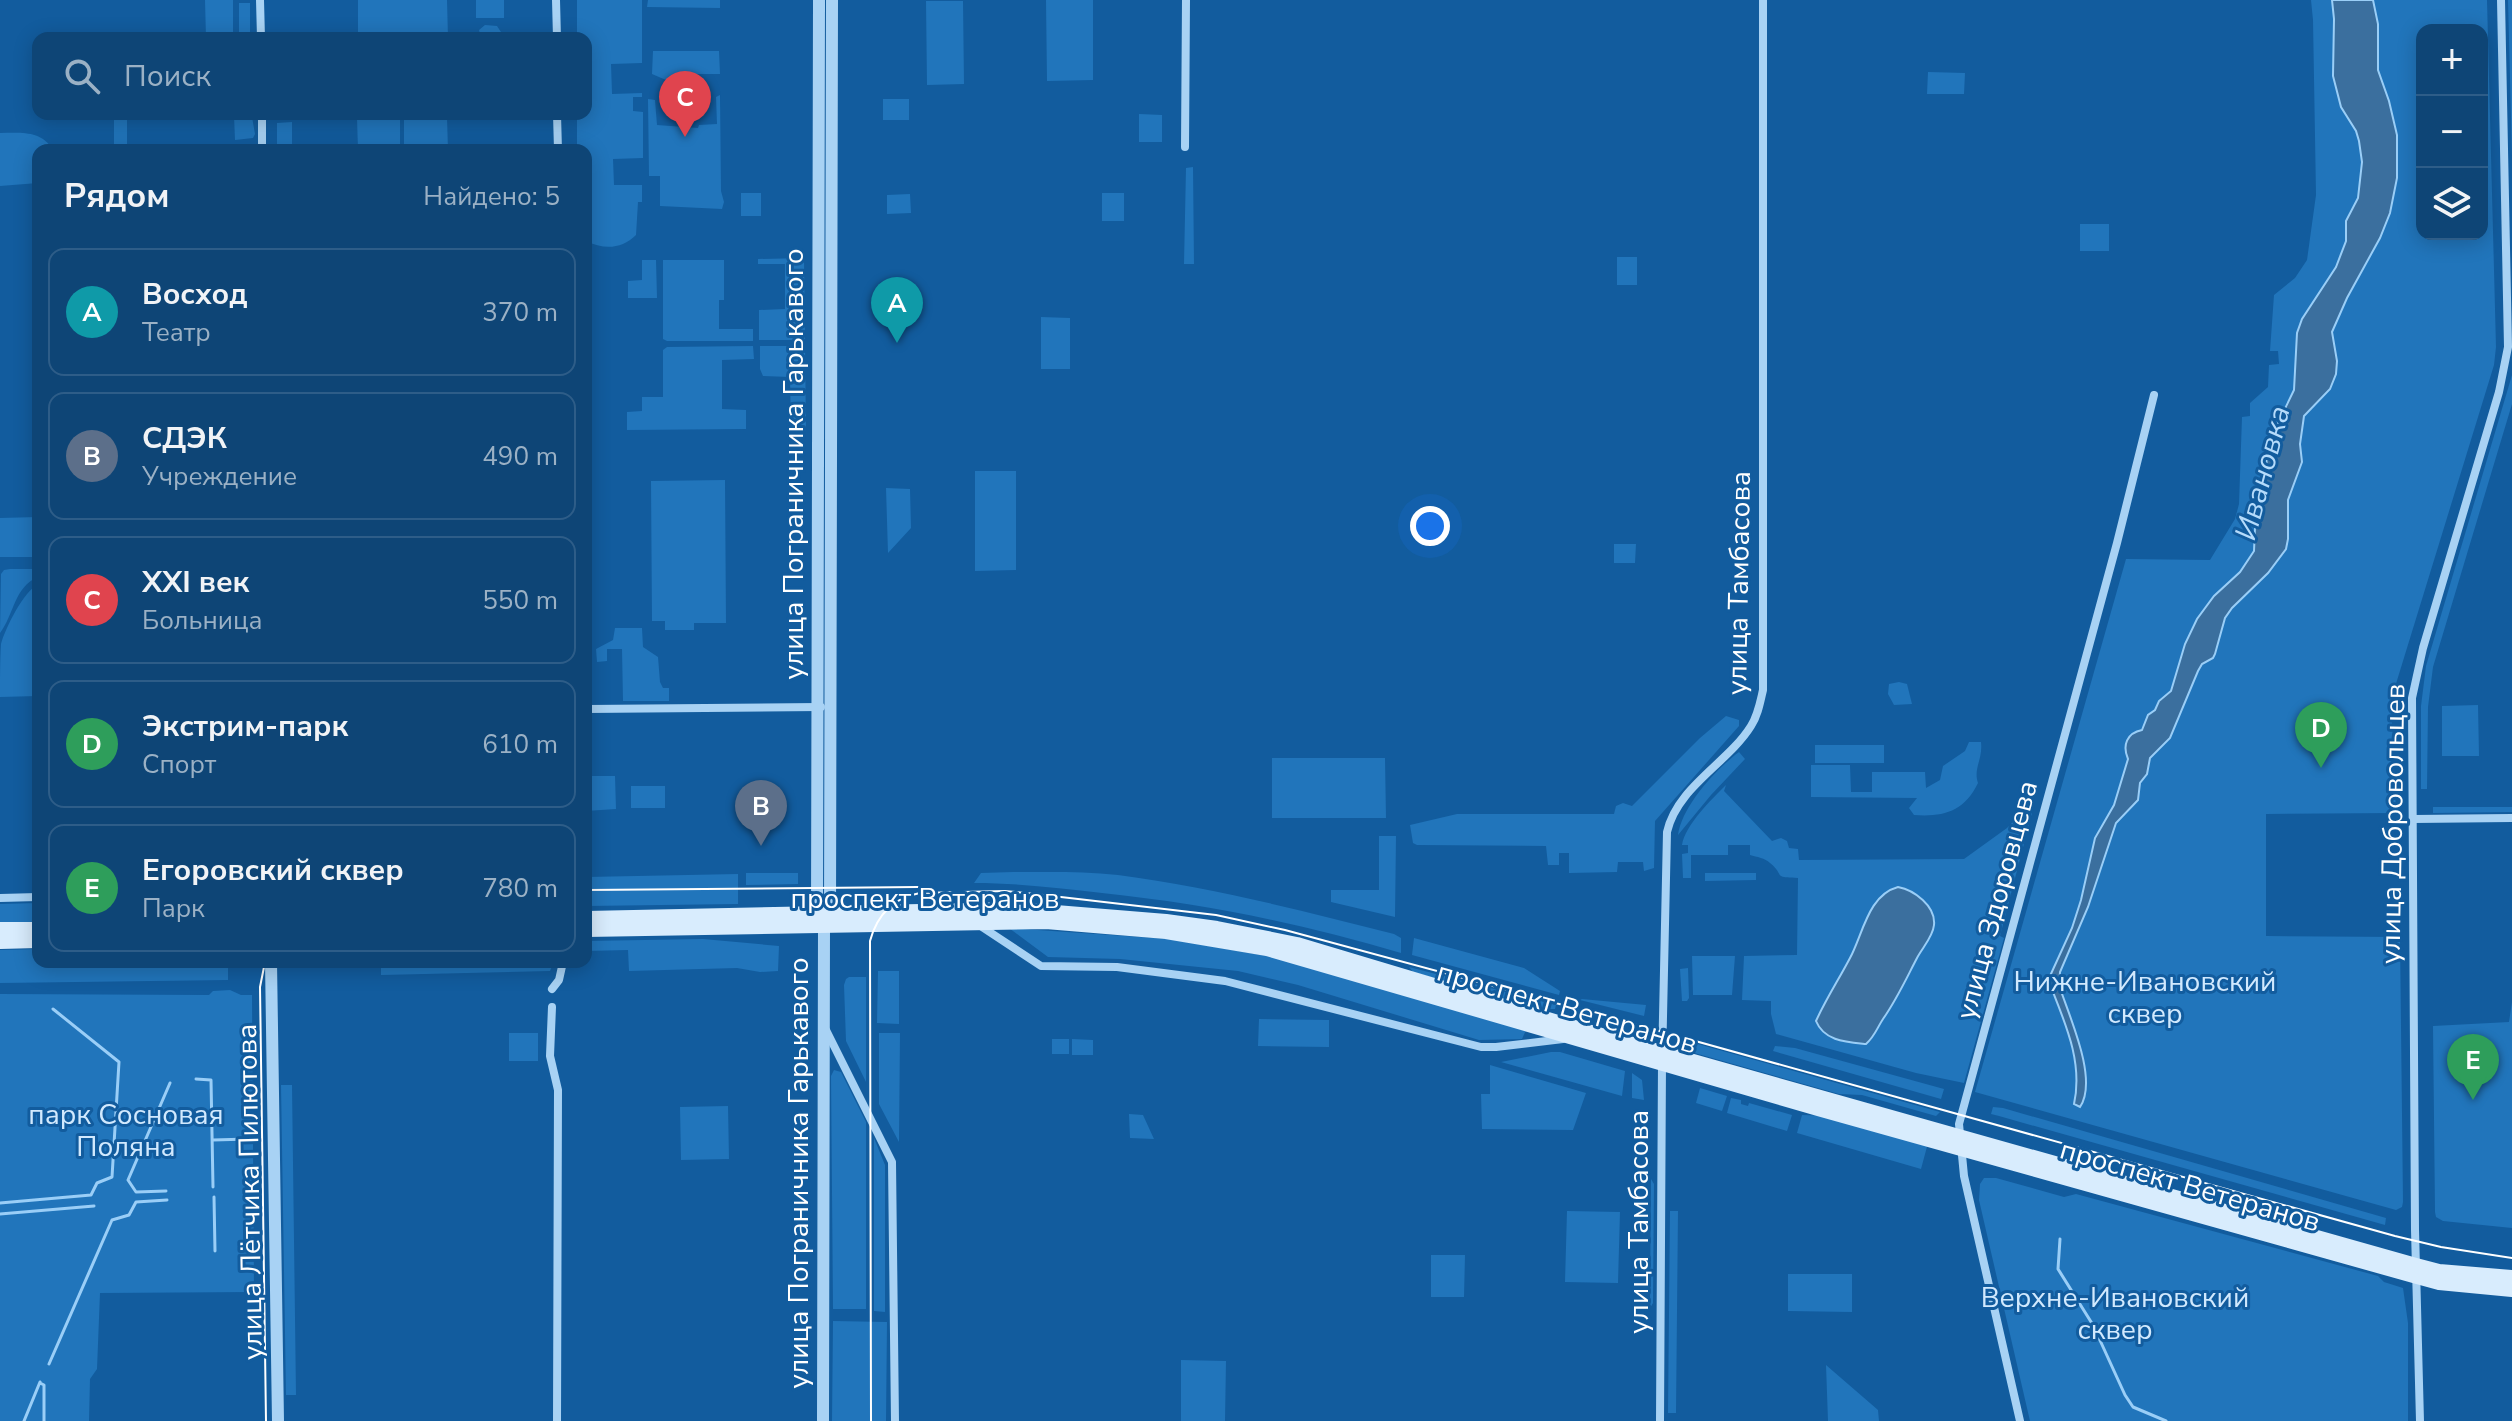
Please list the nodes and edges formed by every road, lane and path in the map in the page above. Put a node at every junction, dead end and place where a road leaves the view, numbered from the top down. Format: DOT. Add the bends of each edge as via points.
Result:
graph roads {
  1 [pos="260,0"];
  2 [pos="556,0"];
  3 [pos="819,0"];
  4 [pos="832,0"];
  5 [pos="1186,0"];
  6 [pos="1763,0"];
  7 [pos="2501,0"];
  8 [pos="261,32"];
  9 [pos="557,32"];
  10 [pos="262,120"];
  11 [pos="557,120"];
  12 [pos="262,144"];
  13 [pos="558,144"];
  14 [pos="1185,147"];
  15 [pos="2154,395"];
  16 [pos="824,707"];
  17 [pos="592,709"];
  18 [pos="2512,818"];
  19 [pos="2413,819"];
  20 [pos="32,897"];
  21 [pos="0,898"];
  22 [pos="823,917"];
  23 [pos="592,918"];
  24 [pos="975,923"];
  25 [pos="0,929"];
  26 [pos="32,929"];
  27 [pos="592,930"];
  28 [pos="32,941"];
  29 [pos="0,942"];
  30 [pos="271,968"];
  31 [pos="562,968"];
  32 [pos="552,989"];
  33 [pos="552,1007"];
  34 [pos="824,1026"];
  35 [pos="1572,1038"];
  36 [pos="1662,1057"];
  37 [pos="1960,1142"];
  38 [pos="2417,1271"];
  39 [pos="2512,1277"];
  40 [pos="2512,1290"];
  41 [pos="278,1421"];
  42 [pos="557,1421"];
  43 [pos="823,1421"];
  44 [pos="895,1421"];
  45 [pos="1660,1421"];
  46 [pos="2020,1421"];
  47 [pos="2420,1421"];
  1 -- 8 [label="street"];
  2 -- 9 [label="street"];
  3 -- 16 [label="street, улица Пограничника Гарькавого"];
  4 -- 16 [label="street, улица Пограничника Гарькавого"];
  5 -- 14 [label="street"];
  6 -- 36 [label="street, улица Тамбасова" via="1763,690 1752,725 1683,800 1670,822"];
  7 -- 19 [label="street, улица Добровольцев" via="2508,347 2415,676"];
  10 -- 12 [label="street"];
  11 -- 13 [label="street"];
  15 -- 37 [label="street, улица Здоровцева" via="1961,1116"];
  16 -- 17 [label="street"];
  16 -- 22 [label="street, улица Пограничника Гарькавого"];
  18 -- 19 [label="street"];
  19 -- 38 [label="street, улица Добровольцев"];
  20 -- 21 [label="street"];
  22 -- 23 [label="main road, проспект Ветеранов"];
  22 -- 24 [label="main road, проспект Ветеранов"];
  22 -- 27 [label="main road, проспект Ветеранов"];
  22 -- 34 [label="street, улица Пограничника Гарькавого"];
  22 -- 36 [label="main road, проспект Ветеранов" via="1019,909 1217,928 1297,944"];
  24 -- 35 [label="main road, проспект Ветеранов" via="1114,927 1267,949"];
  24 -- 35 [label="street" via="1041,966 1117,967 1225,981 1481,1047"];
  25 -- 26 [label="main road"];
  28 -- 29 [label="main road"];
  30 -- 41 [label="street, улица Лётчика Пилютова"];
  31 -- 32 [label="street"];
  33 -- 42 [label="street" via="550,1056 558,1090"];
  34 -- 43 [label="street, улица Пограничника Гарькавого"];
  34 -- 44 [label="street" via="892,1162"];
  35 -- 36 [label="main road, проспект Ветеранов"];
  36 -- 37 [label="main road, проспект Ветеранов"];
  36 -- 45 [label="street, улица Тамбасова"];
  37 -- 38 [label="main road, проспект Ветеранов"];
  37 -- 46 [label="street, улица Здоровцева"];
  38 -- 39 [label="main road, проспект Ветеранов"];
  38 -- 40 [label="main road, проспект Ветеранов" via="2439,1283"];
  38 -- 47 [label="street, улица Добровольцев"];
}
